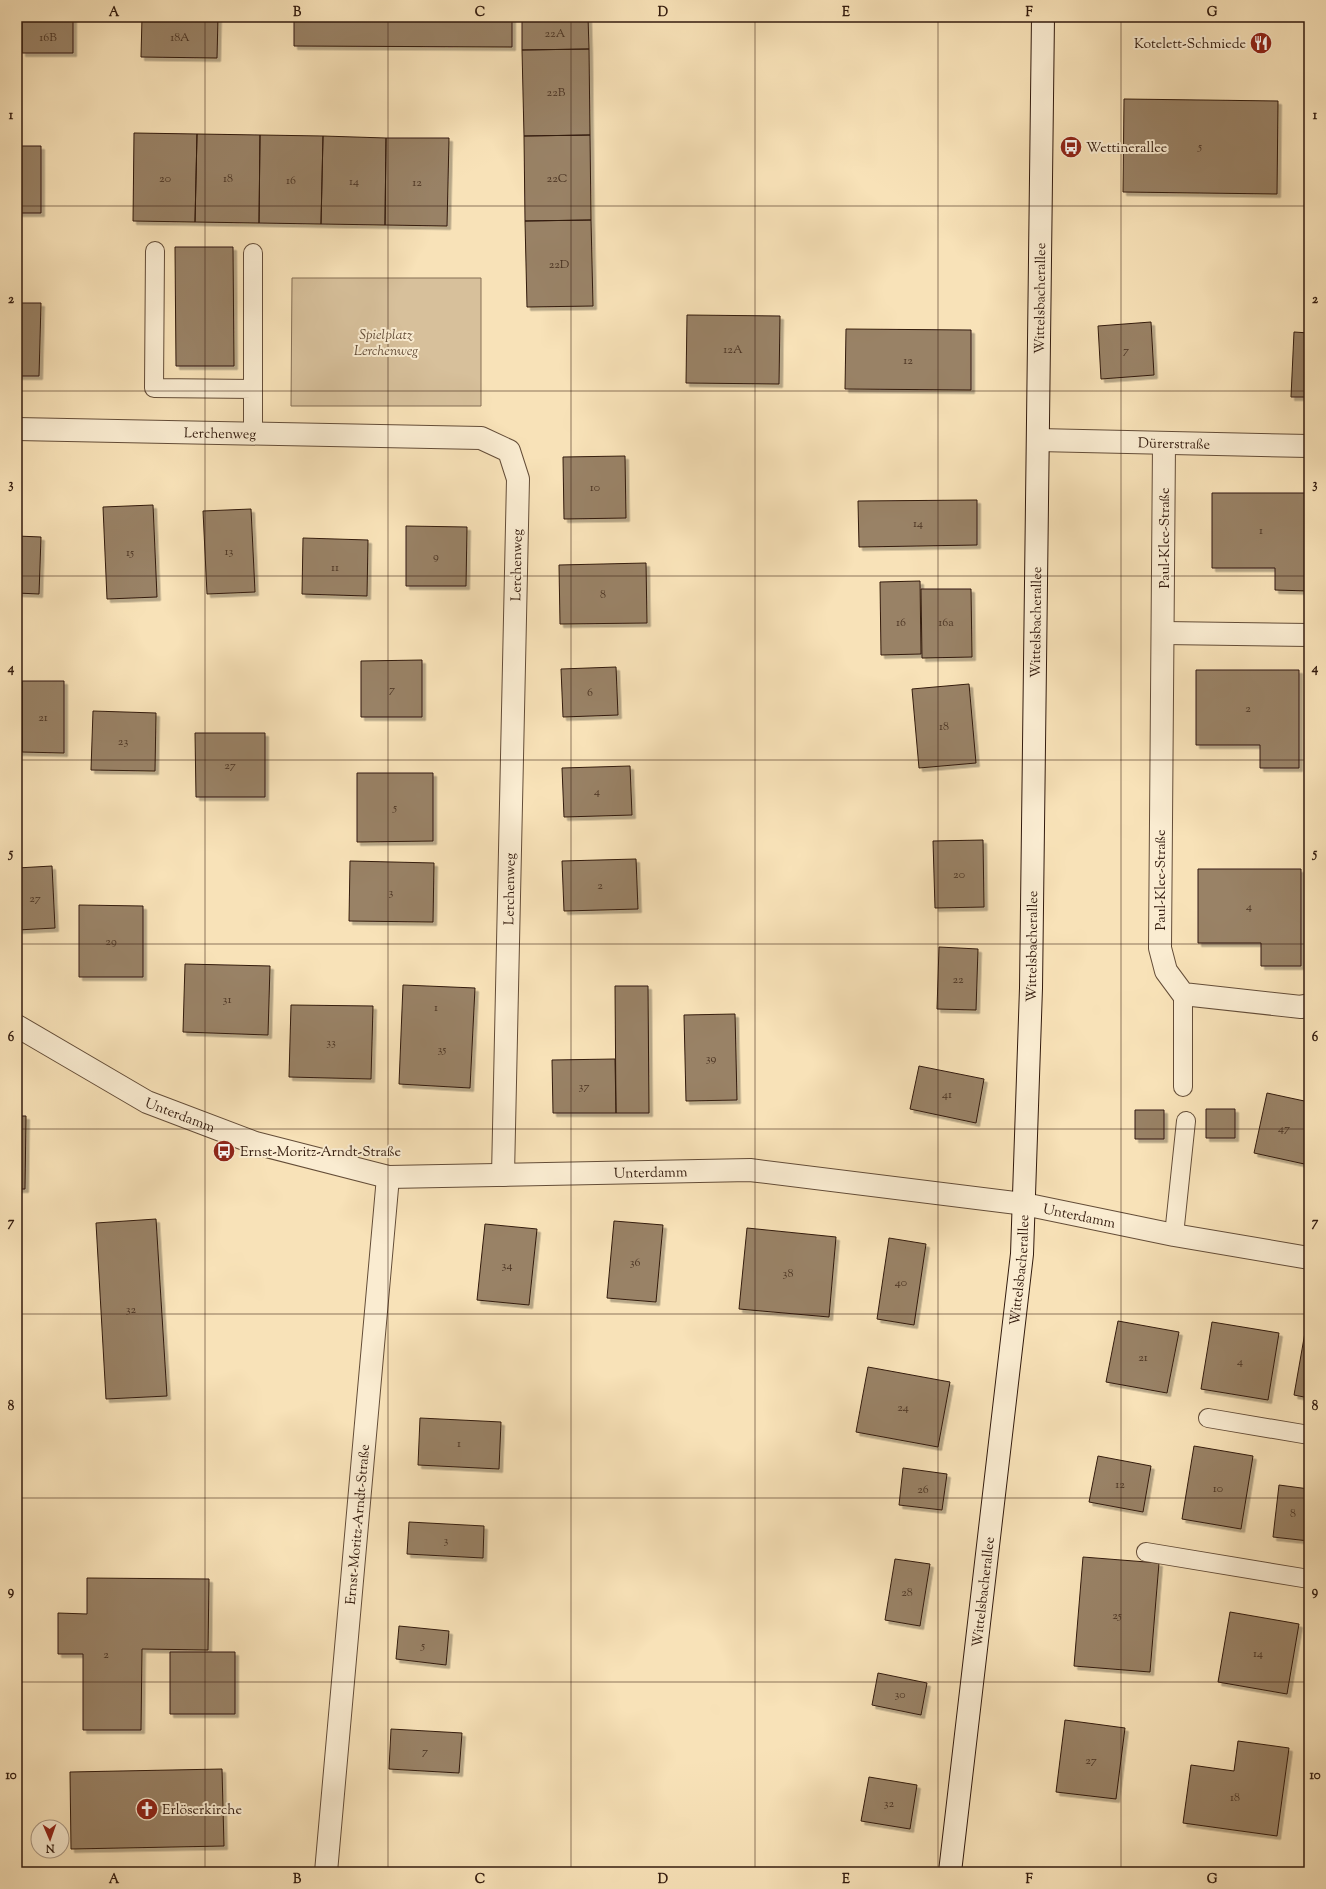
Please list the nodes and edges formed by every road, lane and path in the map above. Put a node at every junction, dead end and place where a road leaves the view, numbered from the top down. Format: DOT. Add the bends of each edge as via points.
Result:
graph roads {
  1 [pos="1043,17"];
  2 [pos="155,251"];
  3 [pos="253,253"];
  4 [pos="253,388"];
  5 [pos="17,429"];
  6 [pos="253,434"];
  7 [pos="1038,440"];
  8 [pos="1164,444"];
  9 [pos="1309,446"];
  10 [pos="1164,633"];
  11 [pos="1309,635"];
  12 [pos="1183,994"];
  13 [pos="1309,1004"];
  14 [pos="17,1026"];
  15 [pos="1184,1087"];
  16 [pos="1186,1121"];
  17 [pos="503,1175"];
  18 [pos="388,1177"];
  19 [pos="1024,1204"];
  20 [pos="1174,1235"];
  21 [pos="1309,1258"];
  22 [pos="1208,1418"];
  23 [pos="1309,1435"];
  24 [pos="1146,1552"];
  25 [pos="1309,1579"];
  26 [pos="326,1872"];
  27 [pos="950,1872"];
  1 -- 7 [label="street, Wittelsbacherallee"];
  2 -- 4 [label="lane" via="154,388"];
  3 -- 4 [label="lane"];
  4 -- 6 [label="lane"];
  5 -- 6 [label="street, Lerchenweg"];
  6 -- 17 [label="street, Lerchenweg" via="481,438 509,451 518,479"];
  7 -- 8 [label="street, Dürerstraße"];
  7 -- 19 [label="street, Wittelsbacherallee" via="1031,988"];
  8 -- 9 [label="street, Dürerstraße"];
  8 -- 10 [label="street, Paul-Klee-Straße"];
  10 -- 11 [label="street"];
  10 -- 12 [label="street, Paul-Klee-Straße" via="1160,948 1166,971"];
  12 -- 13 [label="street" via="1301,1007"];
  12 -- 15 [label="lane"];
  14 -- 18 [label="street, Unterdamm" via="147,1102 255,1143"];
  16 -- 20 [label="lane"];
  17 -- 18 [label="street, Unterdamm"];
  17 -- 19 [label="street, Unterdamm" via="750,1170"];
  18 -- 26 [label="street, Ernst-Moritz-Arndt-Straße"];
  19 -- 20 [label="street, Unterdamm"];
  19 -- 27 [label="street, Wittelsbacherallee" via="1022,1254"];
  20 -- 21 [label="street, Unterdamm"];
  22 -- 23 [label="lane"];
  24 -- 25 [label="lane"];
}
